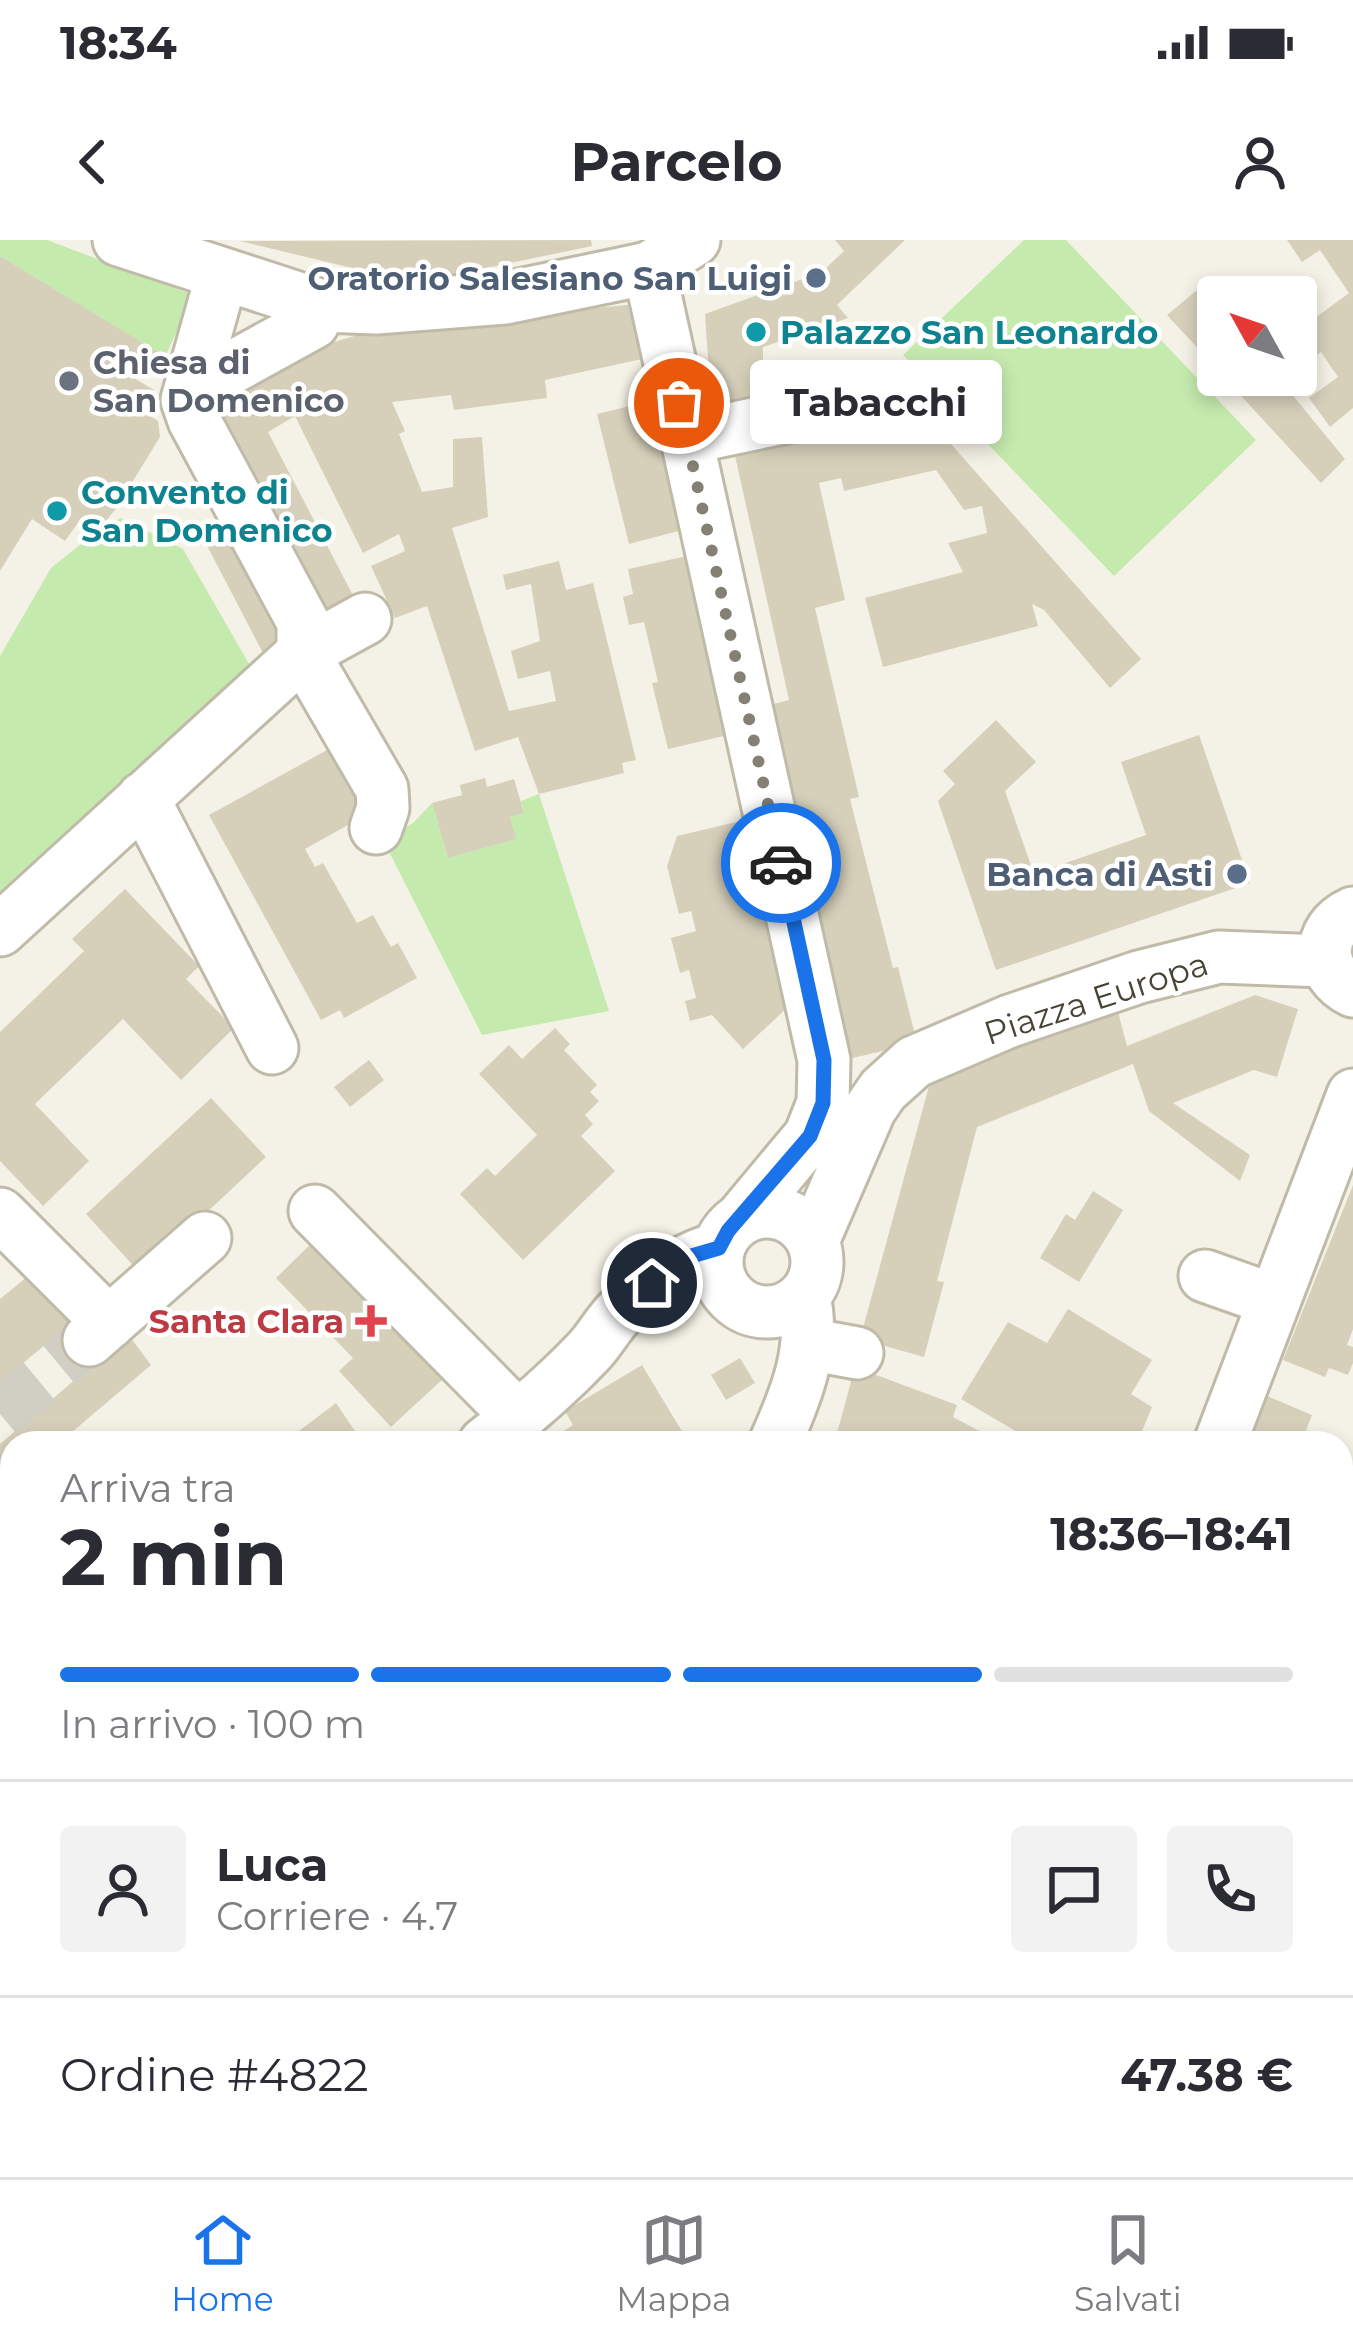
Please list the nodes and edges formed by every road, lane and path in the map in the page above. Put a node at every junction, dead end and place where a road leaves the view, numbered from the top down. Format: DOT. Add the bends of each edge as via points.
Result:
graph roads {
  1 [pos="119,240"];
  2 [pos="694,240"];
  3 [pos="210,260"];
  4 [pos="623,261"];
  5 [pos="322,306"];
  6 [pos="193,389"];
  7 [pos="902,393"];
  8 [pos="687,438"];
  9 [pos="341,639"];
  10 [pos="143,798"];
  11 [pos="376,828"];
  12 [pos="1353,913"];
  13 [pos="0,930"];
  14 [pos="1339,976"];
  15 [pos="272,1048"];
  16 [pos="824,1060"];
  17 [pos="883,1090"];
  18 [pos="1353,1095"];
  19 [pos="315,1210"];
  20 [pos="0,1214"];
  21 [pos="206,1238"];
  22 [pos="813,1241"];
  23 [pos="1205,1276"];
  24 [pos="774,1295"];
  25 [pos="1273,1300"];
  26 [pos="502,1430"];
  27 [pos="772,1431"];
  28 [pos="1224,1431"];
  1 -- 3 [label="street"];
  2 -- 4 [label="street"];
  3 -- 5 [label="street"];
  3 -- 6 [label="street"];
  4 -- 5 [label="street" via="505,298"];
  4 -- 8 [label="street"];
  5 -- 6 [label="street" via="313,323"];
  6 -- 9 [label="street" via="187,400 194,420 303,622"];
  7 -- 8 [label="street"];
  8 -- 16 [label="street"];
  9 -- 10 [label="street"];
  9 -- 11 [label="street" via="382,789"];
  10 -- 13 [label="street"];
  10 -- 15 [label="street"];
  12 -- 14 [label="street" via="1328,935"];
  14 -- 17 [label="street, Piazza Europa" via="1220,957 1138,977 914,1062"];
  16 -- 17 [label="street" via="853,1094"];
  16 -- 24 [label="street" via="823,1103"];
  17 -- 22 [label="street"];
  18 -- 25 [label="street"];
  19 -- 26 [label="street" via="473,1371"];
  20 -- 21 [label="street" via="99,1331"];
  22 -- 24 [label="street" via="817,1270"];
  22 -- 24 [label="street" via="782,1214 753,1214"];
  23 -- 25 [label="street"];
  24 -- 26 [label="street" via="688,1257 617,1314 593,1347"];
  24 -- 27 [label="street" via="767,1327"];
  25 -- 28 [label="street"];
}
